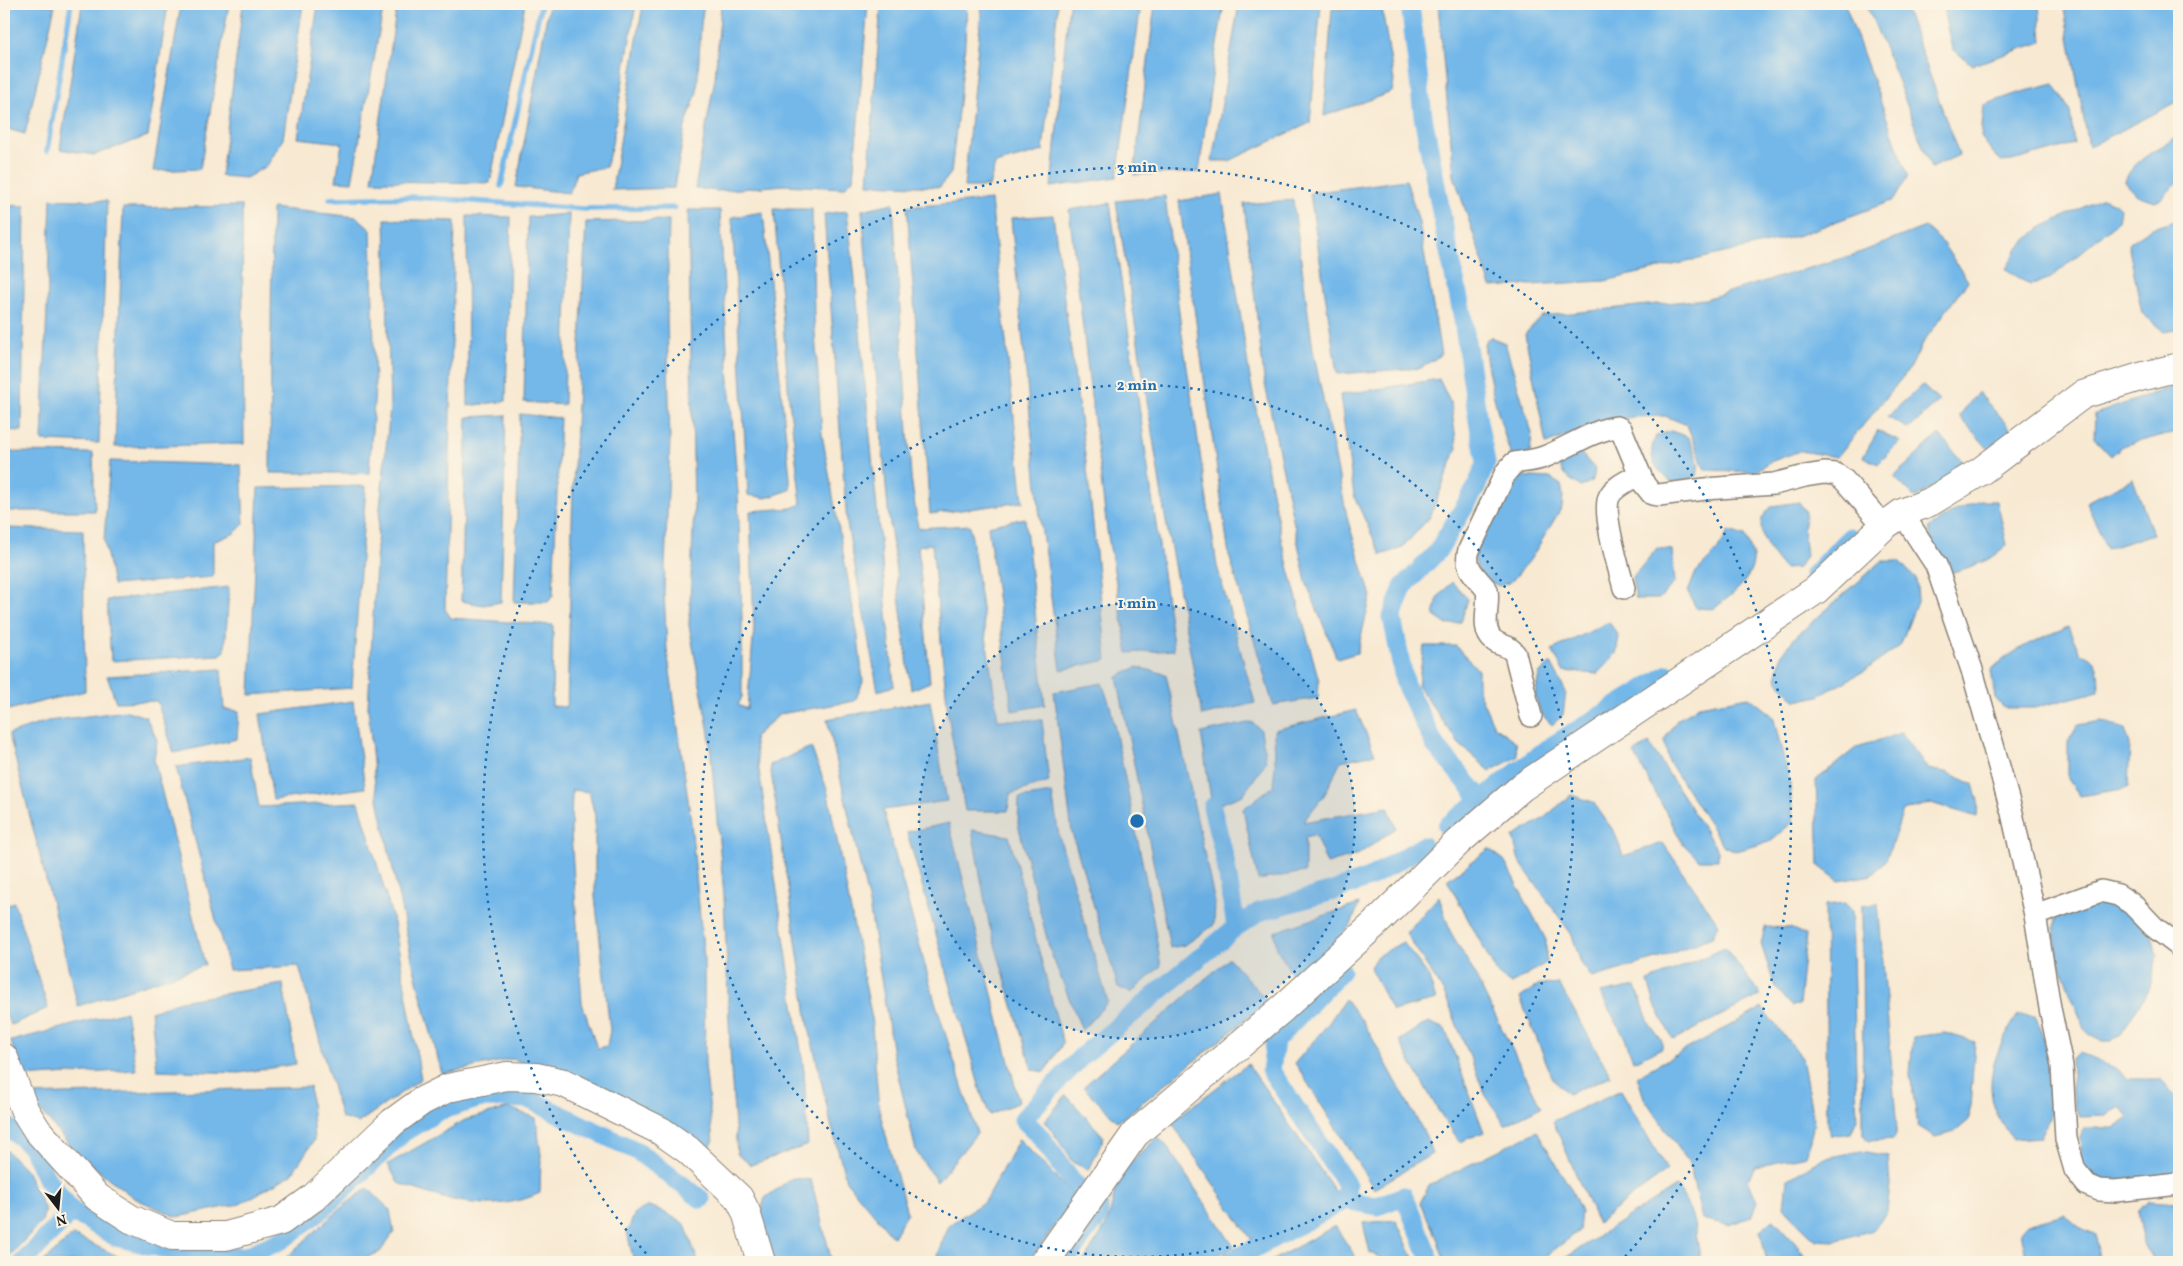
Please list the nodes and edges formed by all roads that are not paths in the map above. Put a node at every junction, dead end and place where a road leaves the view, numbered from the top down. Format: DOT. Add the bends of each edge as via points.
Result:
graph roads {
  1 [pos="2179,367"];
  2 [pos="1640,474"];
  3 [pos="1893,520"];
  4 [pos="1624,588"];
  5 [pos="1531,716"];
  6 [pos="2036,915"];
  7 [pos="2179,946"];
  8 [pos="4,1058"];
  9 [pos="2179,1184"];
  10 [pos="761,1262"];
  11 [pos="1045,1262"];
  1 -- 3 [label="street" via="2082,395 1980,470 1930,502"];
  2 -- 3 [label="street" via="1652,494 1659,495 1774,484 1805,476 1836,474"];
  2 -- 4 [label="street" via="1612,492 1607,505"];
  2 -- 5 [label="street" via="1621,429 1617,427 1544,457 1514,463 1506,472 1469,550 1466,563 1487,590 1489,635 1494,641 1511,647 1516,654"];
  3 -- 6 [label="street" via="1936,565 1972,670 2012,813"];
  3 -- 11 [label="street" via="1816,590 1522,787 1458,842 1283,1008 1128,1142"];
  6 -- 7 [label="street" via="2101,892 2118,895"];
  6 -- 9 [label="street" via="2062,1066 2066,1139 2075,1170 2086,1185 2099,1190"];
  8 -- 10 [label="street" via="25,1111 37,1130 97,1197 131,1219 172,1236 226,1236 281,1221 314,1198 393,1122 422,1101 448,1088 507,1076 536,1077 564,1083 661,1131 688,1150 738,1198 746,1212"];
}
